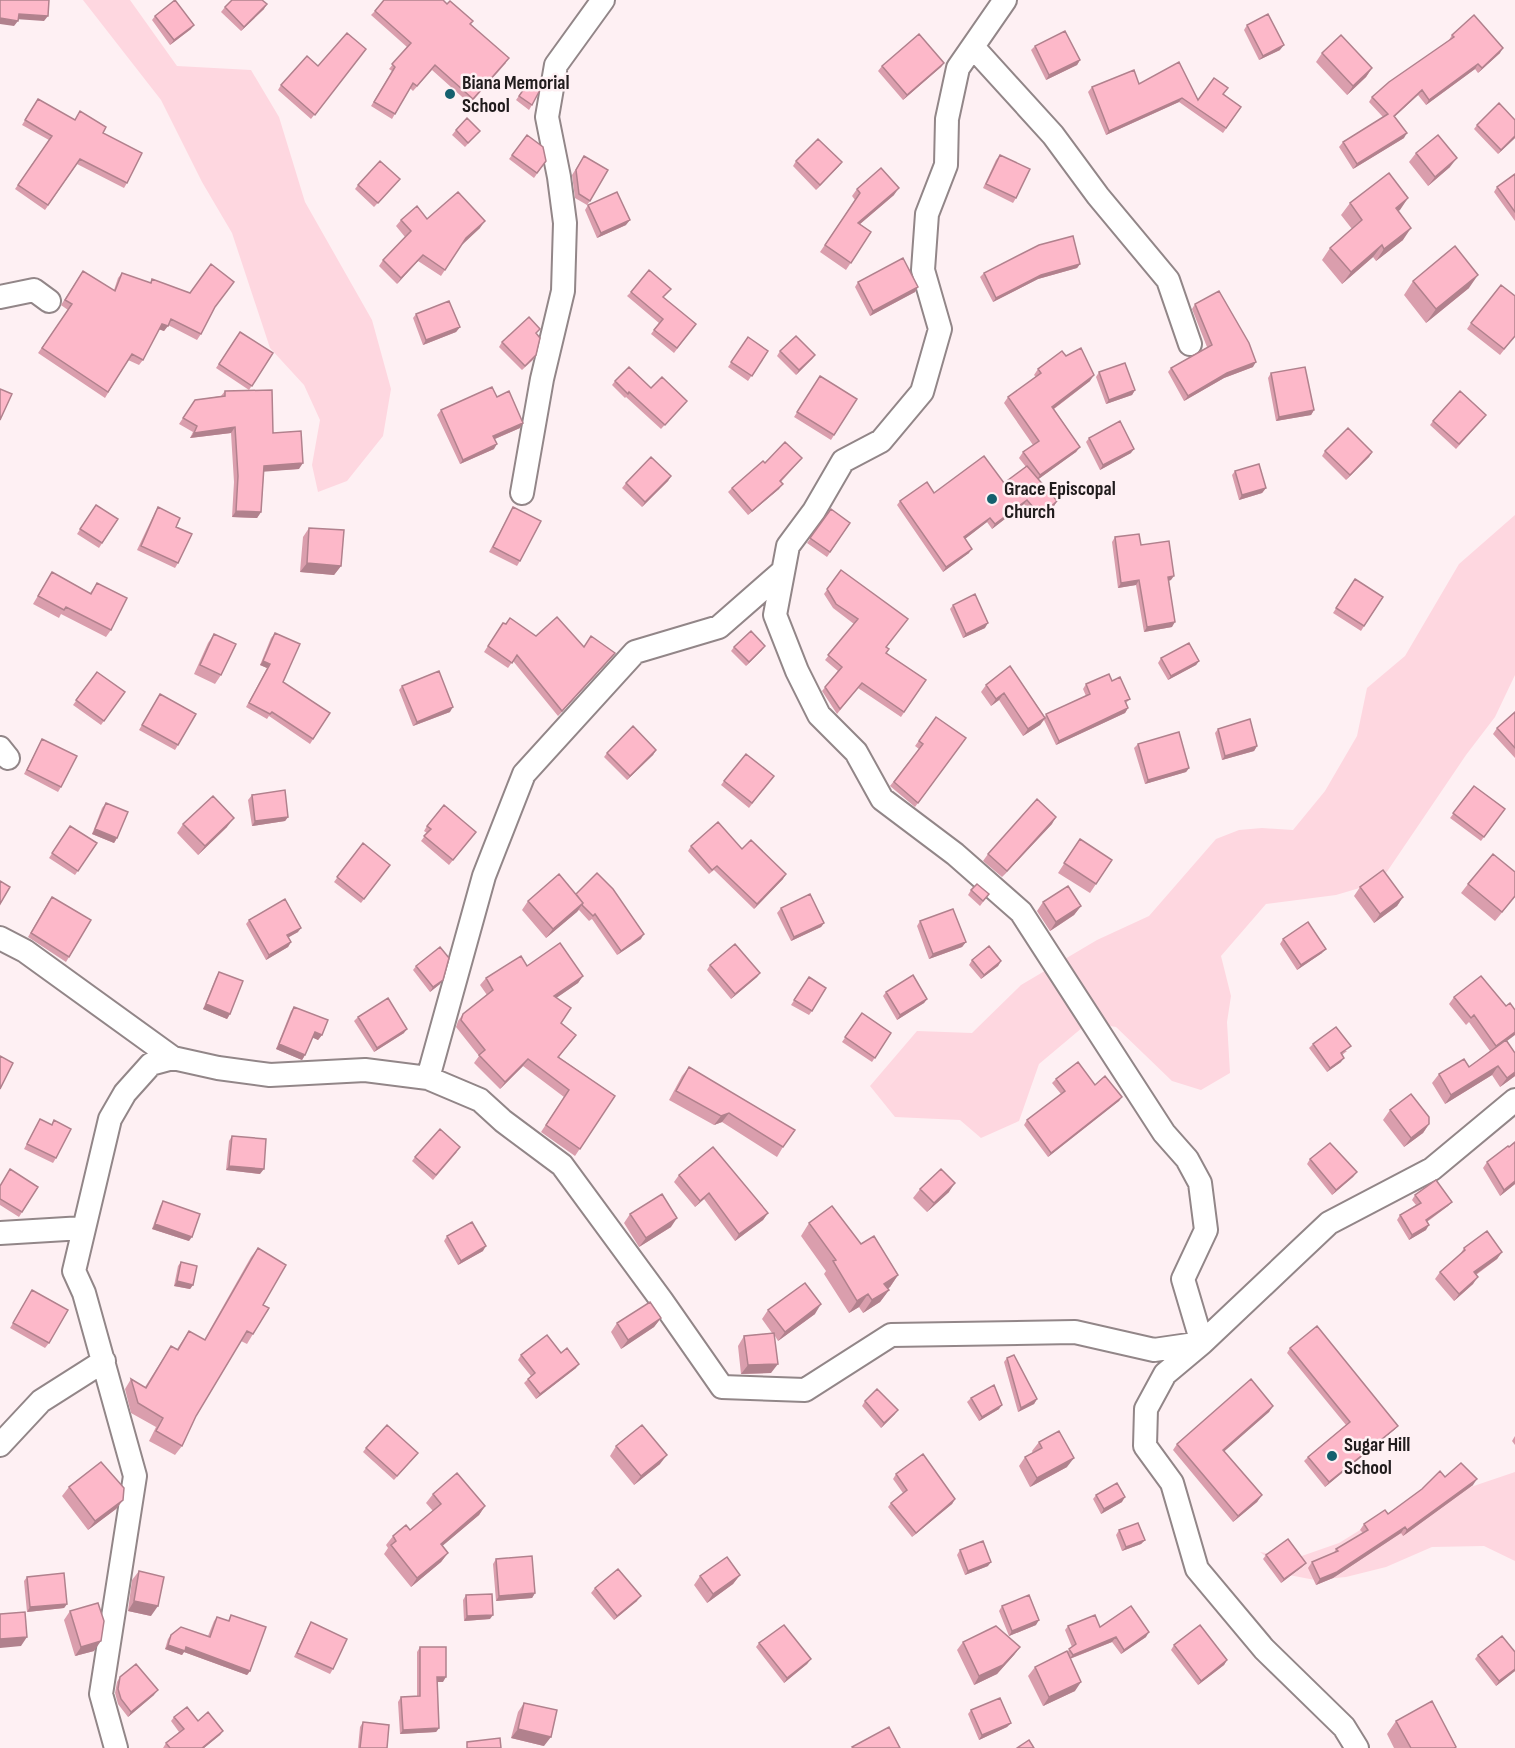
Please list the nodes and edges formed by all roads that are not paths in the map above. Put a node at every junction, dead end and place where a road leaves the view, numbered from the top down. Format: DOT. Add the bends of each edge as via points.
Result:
graph roads {
  1 [pos="603,0"];
  2 [pos="1005,0"];
  3 [pos="973,47"];
  4 [pos="0,297"];
  5 [pos="49,301"];
  6 [pos="1190,344"];
  7 [pos="522,493"];
  8 [pos="783,571"];
  9 [pos="0,938"];
  10 [pos="173,1058"];
  11 [pos="428,1078"];
  12 [pos="1515,1100"];
  13 [pos="83,1228"];
  14 [pos="0,1233"];
  15 [pos="1202,1343"];
  16 [pos="104,1361"];
  17 [pos="0,1445"];
  18 [pos="116,1748"];
  19 [pos="1357,1748"];
  1 -- 7 [label="street" via="556,65 547,117 565,223 563,291 542,379"];
  2 -- 3 [label="street"];
  3 -- 6 [label="street" via="1053,135 1168,280"];
  3 -- 8 [label="street" via="957,68 947,119 946,165 927,214 923,270 940,329 922,392 881,441 843,461 788,546"];
  4 -- 5 [label="street" via="34,290"];
  8 -- 11 [label="street" via="719,627 635,652 524,774 484,876"];
  8 -- 15 [label="street" via="775,615 819,715 856,752 882,798 1021,912 1164,1133 1187,1159 1200,1183 1206,1230 1183,1279"];
  9 -- 10 [label="street" via="25,951"];
  10 -- 11 [label="street" via="270,1075 365,1070"];
  10 -- 13 [label="street" via="151,1064 110,1119"];
  11 -- 15 [label="street" via="480,1100 562,1165 722,1387 805,1390 891,1335 1075,1332 1154,1350"];
  12 -- 15 [label="street" via="1432,1169 1329,1223"];
  13 -- 14 [label="street"];
  13 -- 16 [label="street" via="74,1271"];
  15 -- 19 [label="street" via="1166,1374 1146,1409 1145,1446 1172,1483 1197,1569 1264,1649 1344,1726"];
  16 -- 17 [label="street" via="41,1401"];
  16 -- 18 [label="street" via="135,1476 101,1694"];
}
